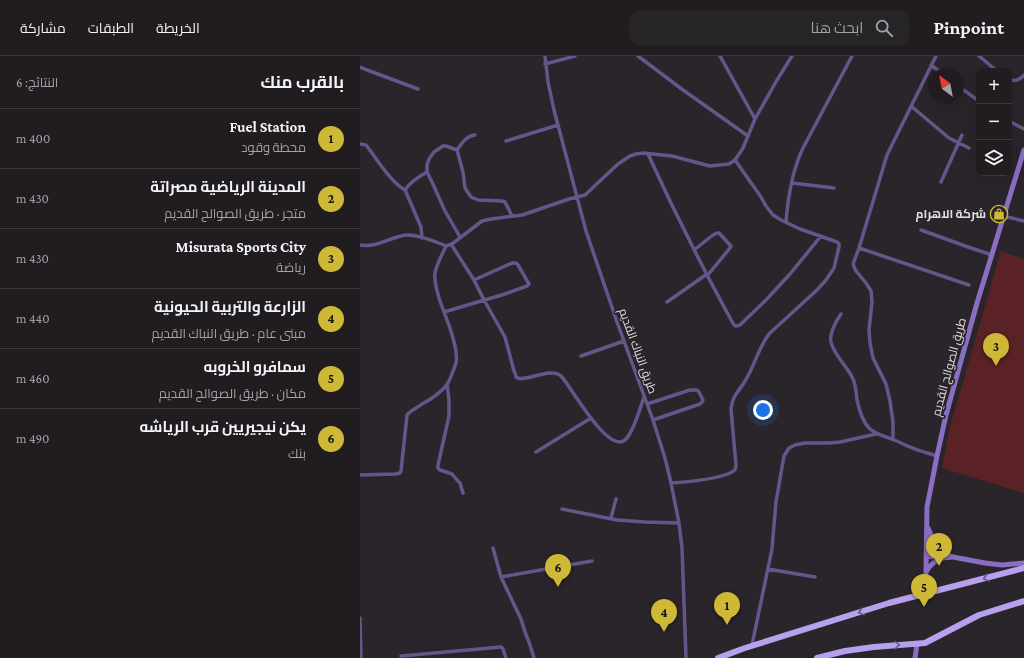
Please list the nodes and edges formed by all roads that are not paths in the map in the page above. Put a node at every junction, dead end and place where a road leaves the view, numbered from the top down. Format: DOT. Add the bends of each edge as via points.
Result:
graph roads {
  1 [pos="544,56"];
  2 [pos="575,56"];
  3 [pos="638,56"];
  4 [pos="720,56"];
  5 [pos="792,56"];
  6 [pos="852,56"];
  7 [pos="936,56"];
  8 [pos="979,56"];
  9 [pos="545,64"];
  10 [pos="931,65"];
  11 [pos="360,67"];
  12 [pos="935,68"];
  13 [pos="993,68"];
  14 [pos="1024,75"];
  15 [pos="1012,80"];
  16 [pos="418,89"];
  17 [pos="964,90"];
  18 [pos="976,99"];
  19 [pos="911,106"];
  20 [pos="756,119"];
  21 [pos="1012,123"];
  22 [pos="558,125"];
  23 [pos="1024,129"];
  24 [pos="475,135"];
  25 [pos="962,135"];
  26 [pos="748,136"];
  27 [pos="506,141"];
  28 [pos="958,143"];
  29 [pos="360,144"];
  30 [pos="969,148"];
  31 [pos="457,150"];
  32 [pos="1024,150"];
  33 [pos="648,154"];
  34 [pos="735,160"];
  35 [pos="426,172"];
  36 [pos="941,182"];
  37 [pos="792,183"];
  38 [pos="834,188"];
  39 [pos="405,190"];
  40 [pos="577,197"];
  41 [pos="512,216"];
  42 [pos="1003,216"];
  43 [pos="1024,221"];
  44 [pos="786,222"];
  45 [pos="921,230"];
  46 [pos="821,236"];
  47 [pos="460,237"];
  48 [pos="422,238"];
  49 [pos="360,245"];
  50 [pos="448,245"];
  51 [pos="859,248"];
  52 [pos="694,250"];
  53 [pos="992,255"];
  54 [pos="707,275"];
  55 [pos="474,280"];
  56 [pos="969,285"];
  57 [pos="484,300"];
  58 [pos="667,302"];
  59 [pos="444,312"];
  60 [pos="841,314"];
  61 [pos="624,341"];
  62 [pos="581,356"];
  63 [pos="447,384"];
  64 [pos="644,397"];
  65 [pos="647,404"];
  66 [pos="591,418"];
  67 [pos="652,420"];
  68 [pos="876,434"];
  69 [pos="893,439"];
  70 [pos="536,452"];
  71 [pos="937,456"];
  72 [pos="360,475"];
  73 [pos="671,483"];
  74 [pos="463,492"];
  75 [pos="616,499"];
  76 [pos="562,509"];
  77 [pos="611,518"];
  78 [pos="679,523"];
  79 [pos="927,525"];
  80 [pos="492,548"];
  81 [pos="927,553"];
  82 [pos="943,555"];
  83 [pos="592,561"];
  84 [pos="1024,563"];
  85 [pos="1024,568"];
  86 [pos="768,569"];
  87 [pos="926,572"];
  88 [pos="501,577"];
  89 [pos="815,577"];
  90 [pos="924,595"];
  91 [pos="1024,601"];
  92 [pos="360,618"];
  93 [pos="917,644"];
  94 [pos="752,647"];
  95 [pos="401,656"];
  96 [pos="361,658"];
  97 [pos="506,658"];
  98 [pos="534,658"];
  99 [pos="686,658"];
  100 [pos="718,658"];
  101 [pos="817,658"];
  102 [pos="915,658"];
  1 -- 9 [label="street, طريق النباك القديم"];
  2 -- 9 [label="street"];
  3 -- 26 [label="street"];
  4 -- 20 [label="street"];
  5 -- 20 [label="street"];
  6 -- 37 [label="street" via="802,151"];
  7 -- 10 [label="street"];
  8 -- 13 [label="street"];
  9 -- 22 [label="street, طريق النباك القديم"];
  10 -- 12 [label="street"];
  10 -- 19 [label="street"];
  11 -- 16 [label="street"];
  14 -- 15 [label="street" via="1016,81"];
  17 -- 18 [label="street"];
  19 -- 28 [label="street"];
  19 -- 51 [label="street" via="885,159"];
  20 -- 26 [label="street"];
  21 -- 23 [label="street"];
  22 -- 27 [label="street"];
  22 -- 40 [label="street, طريق النباك القديم"];
  24 -- 31 [label="street" via="463,141"];
  25 -- 28 [label="street"];
  26 -- 34 [label="street"];
  28 -- 30 [label="street"];
  28 -- 36 [label="street"];
  29 -- 39 [label="street" via="366,145"];
  31 -- 35 [label="street" via="446,146 439,148 429,159"];
  31 -- 41 [label="street" via="465,188 471,197 505,202"];
  32 -- 42 [label="main road, طريق الصوالح القديم"];
  33 -- 34 [label="street" via="672,156 710,166 729,164"];
  33 -- 40 [label="street" via="630,156 588,192"];
  33 -- 52 [label="street"];
  34 -- 44 [label="street" via="766,206 774,215"];
  35 -- 39 [label="street"];
  35 -- 47 [label="street"];
  37 -- 38 [label="street"];
  37 -- 44 [label="street"];
  39 -- 48 [label="street" via="421,227"];
  40 -- 41 [label="street"];
  40 -- 61 [label="street, طريق النباك القديم" via="591,247"];
  41 -- 47 [label="street" via="482,221"];
  42 -- 43 [label="street"];
  42 -- 53 [label="main road, طريق الصوالح القديم"];
  44 -- 46 [label="street"];
  45 -- 53 [label="street"];
  46 -- 54 [label="street" via="790,274 738,327 734,325"];
  46 -- 73 [label="street" via="839,244 834,268 817,290 764,340 746,381 732,401 735,470 718,476"];
  47 -- 50 [label="street"];
  48 -- 49 [label="street" via="408,235 373,245"];
  48 -- 50 [label="street"];
  50 -- 55 [label="street"];
  50 -- 59 [label="street" via="434,274"];
  51 -- 56 [label="street"];
  51 -- 69 [label="street" via="853,264 871,291 870,343 873,358 886,384 893,422"];
  52 -- 54 [label="street"];
  52 -- 54 [label="street" via="716,233 731,246"];
  53 -- 71 [label="main road, طريق الصوالح القديم" via="952,393"];
  54 -- 58 [label="street"];
  55 -- 57 [label="street"];
  55 -- 57 [label="street" via="516,263 529,284"];
  57 -- 59 [label="street"];
  57 -- 66 [label="street" via="505,337 516,376 529,377 552,372 558,374"];
  59 -- 63 [label="street" via="452,333 456,358"];
  60 -- 68 [label="street" via="832,331 830,342 854,379 862,417"];
  61 -- 62 [label="street"];
  61 -- 64 [label="street, طريق النباك القديم"];
  63 -- 72 [label="street" via="407,414 401,471 395,474"];
  63 -- 74 [label="street" via="449,416 438,465 440,470 452,474 460,483"];
  64 -- 65 [label="street, طريق النباك القديم"];
  64 -- 66 [label="street" via="627,438 620,443 603,433"];
  65 -- 67 [label="street, طريق النباك القديم"];
  65 -- 67 [label="street" via="690,390 697,390 703,400 700,404"];
  66 -- 70 [label="street"];
  67 -- 73 [label="street, طريق النباك القديم"];
  68 -- 69 [label="street"];
  68 -- 86 [label="street" via="835,443 795,444 789,448 784,456"];
  69 -- 71 [label="street"];
  71 -- 79 [label="main road, طريق الصوالح القديم" via="927,507"];
  73 -- 78 [label="street, طريق النباك القديم"];
  75 -- 77 [label="street"];
  76 -- 77 [label="street"];
  77 -- 78 [label="street"];
  78 -- 99 [label="street, طريق النباك القديم"];
  79 -- 81 [label="main road, طريق الصوالح القديم"];
  79 -- 82 [label="main road"];
  80 -- 88 [label="street"];
  81 -- 82 [label="main road"];
  81 -- 87 [label="main road, طريق الصوالح القديم"];
  82 -- 84 [label="main road" via="996,565"];
  82 -- 87 [label="main road" via="931,564"];
  83 -- 88 [label="street"];
  85 -- 90 [label="highway, one-way"];
  86 -- 89 [label="street"];
  86 -- 94 [label="street"];
  87 -- 90 [label="main road, طريق الصوالح القديم"];
  88 -- 98 [label="street" via="521,619"];
  90 -- 94 [label="highway, one-way"];
  91 -- 93 [label="highway" via="980,615 928,642"];
  92 -- 96 [label="street"];
  101 -- 93 [label="highway, one-way" via="845,651"];
  93 -- 102 [label="main road"];
  94 -- 100 [label="highway"];
  95 -- 97 [label="street" via="501,646"];
}
